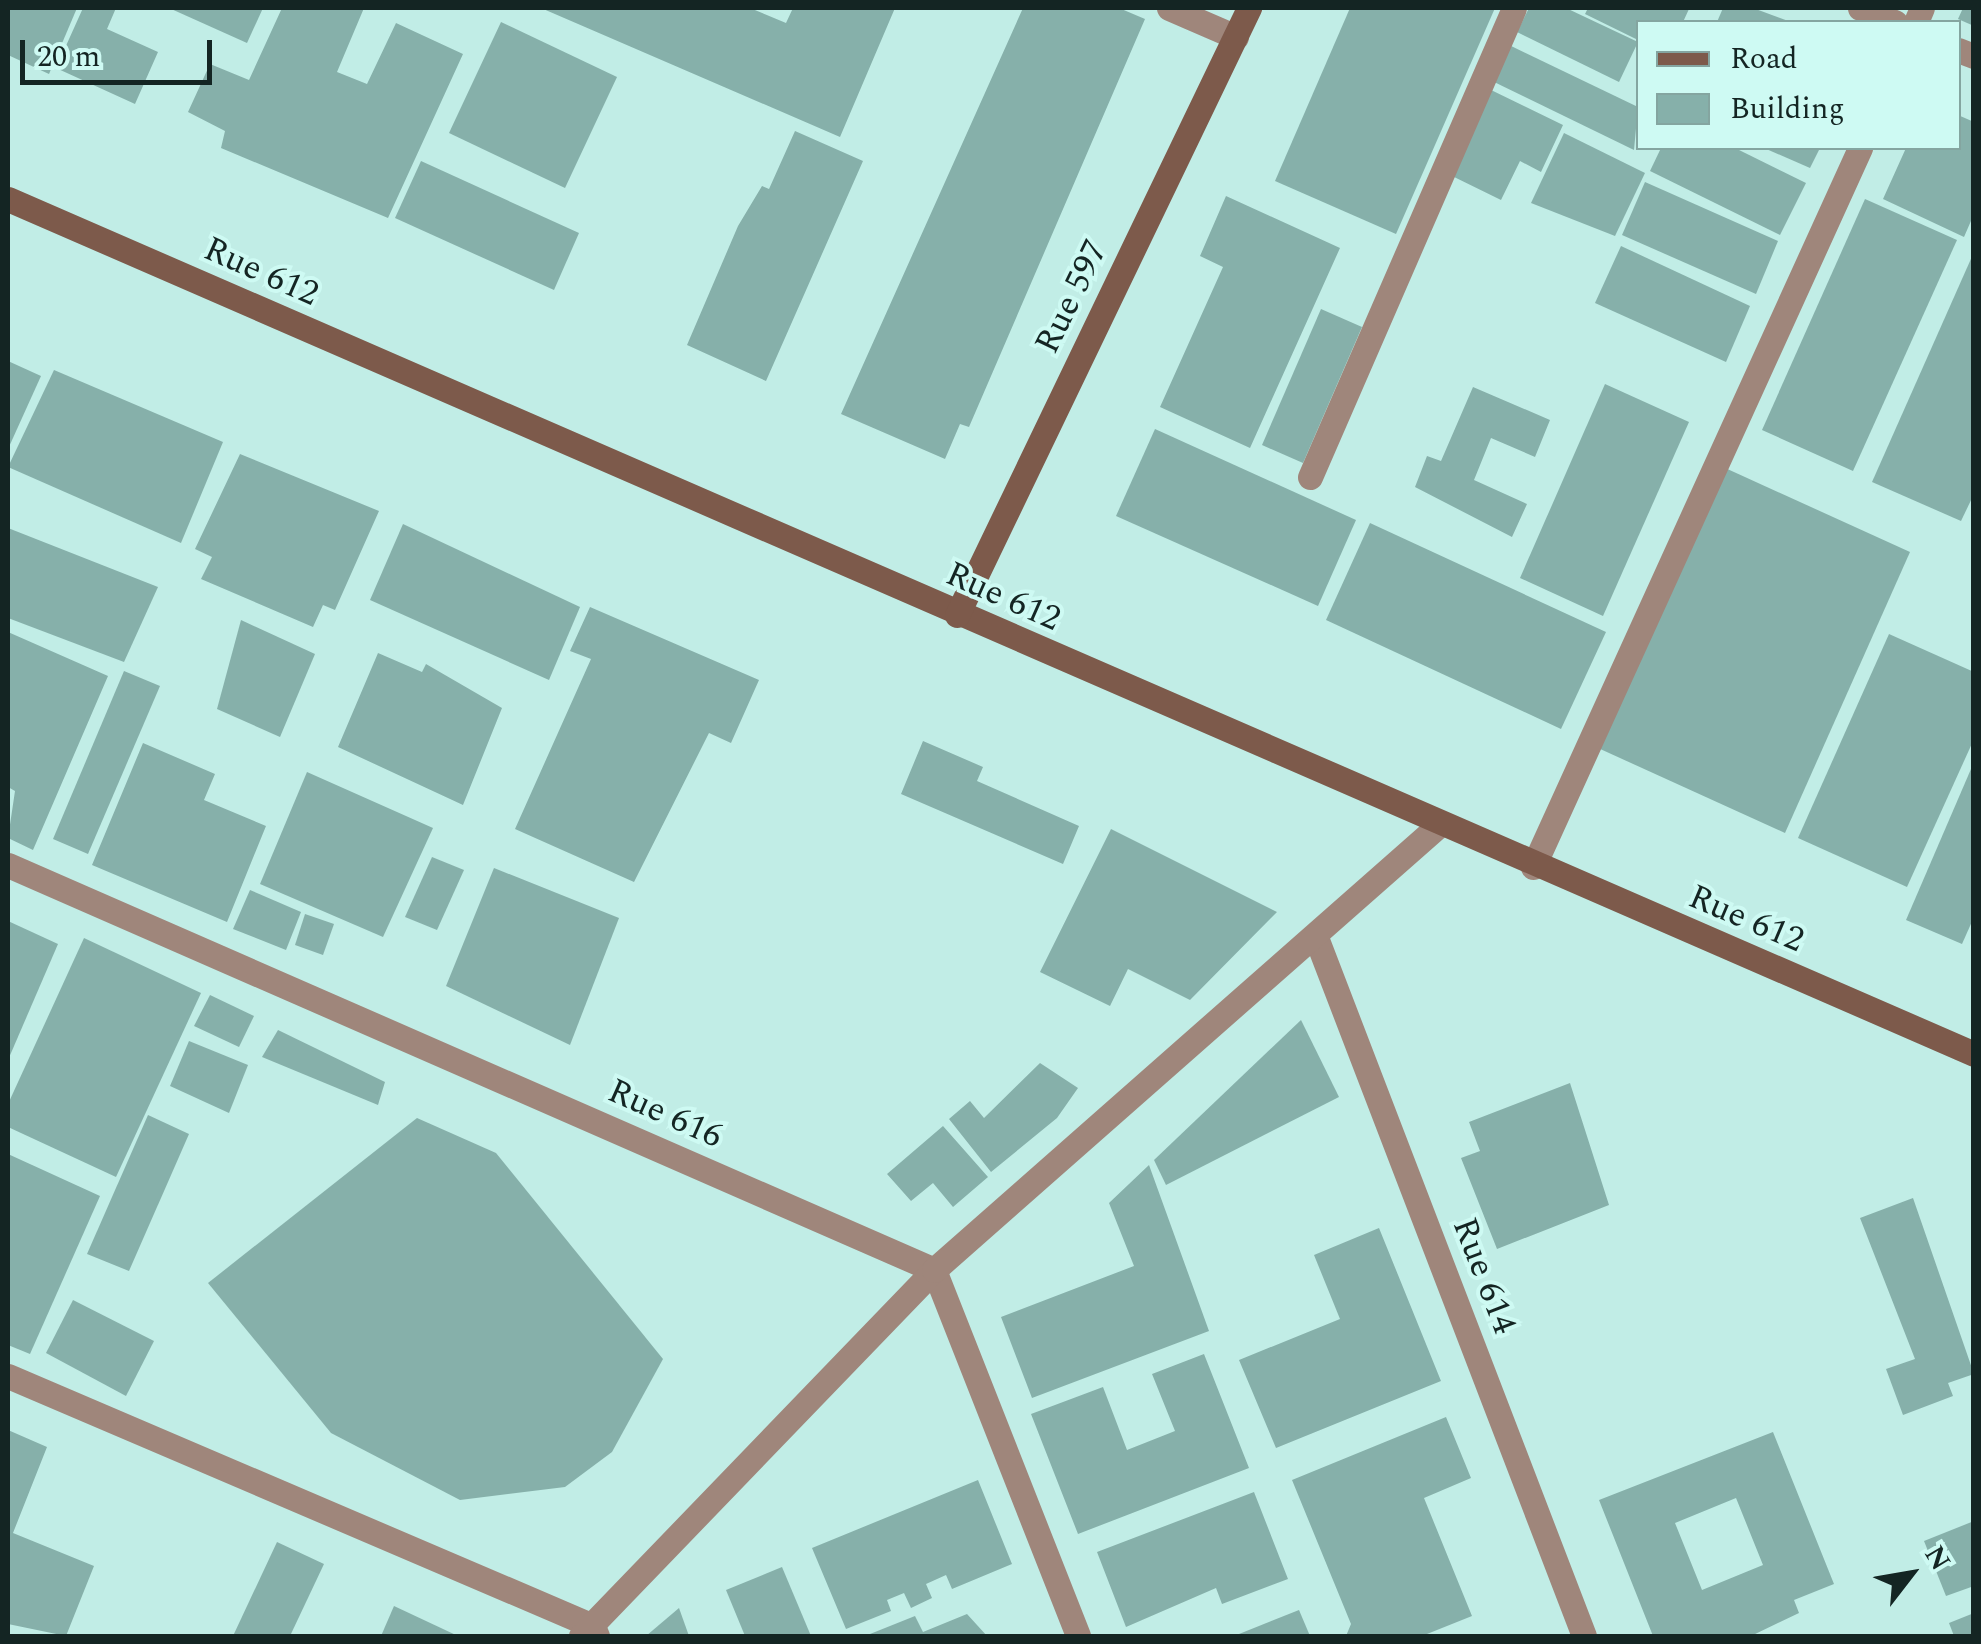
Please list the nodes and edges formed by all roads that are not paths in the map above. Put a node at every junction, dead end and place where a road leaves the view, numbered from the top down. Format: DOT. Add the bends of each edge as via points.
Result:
graph roads {
  1 [pos="1169,8"];
  2 [pos="1249,8"];
  3 [pos="1514,8"];
  4 [pos="1860,8"];
  5 [pos="1890,20"];
  6 [pos="1236,38"];
  7 [pos="1859,150"];
  8 [pos="8,199"];
  9 [pos="1310,477"];
  10 [pos="958,616"];
  11 [pos="1439,825"];
  12 [pos="8,864"];
  13 [pos="1533,867"];
  14 [pos="1317,940"];
  15 [pos="1974,1054"];
  16 [pos="934,1270"];
  17 [pos="8,1376"];
  18 [pos="590,1633"];
  19 [pos="1078,1636"];
  20 [pos="1584,1636"];
  1 -- 6 [label="street"];
  2 -- 6 [label="street, Rue 597"];
  3 -- 9 [label="street"];
  4 -- 5 [label="street"];
  6 -- 10 [label="street, Rue 597"];
  7 -- 13 [label="street"];
  8 -- 10 [label="street, Rue 612"];
  10 -- 11 [label="street, Rue 612"];
  11 -- 13 [label="street, Rue 612"];
  11 -- 14 [label="street"];
  12 -- 16 [label="street, Rue 616"];
  13 -- 15 [label="street, Rue 612"];
  14 -- 16 [label="street"];
  14 -- 20 [label="street, Rue 614"];
  16 -- 18 [label="street"];
  16 -- 19 [label="street"];
  17 -- 18 [label="street"];
}
